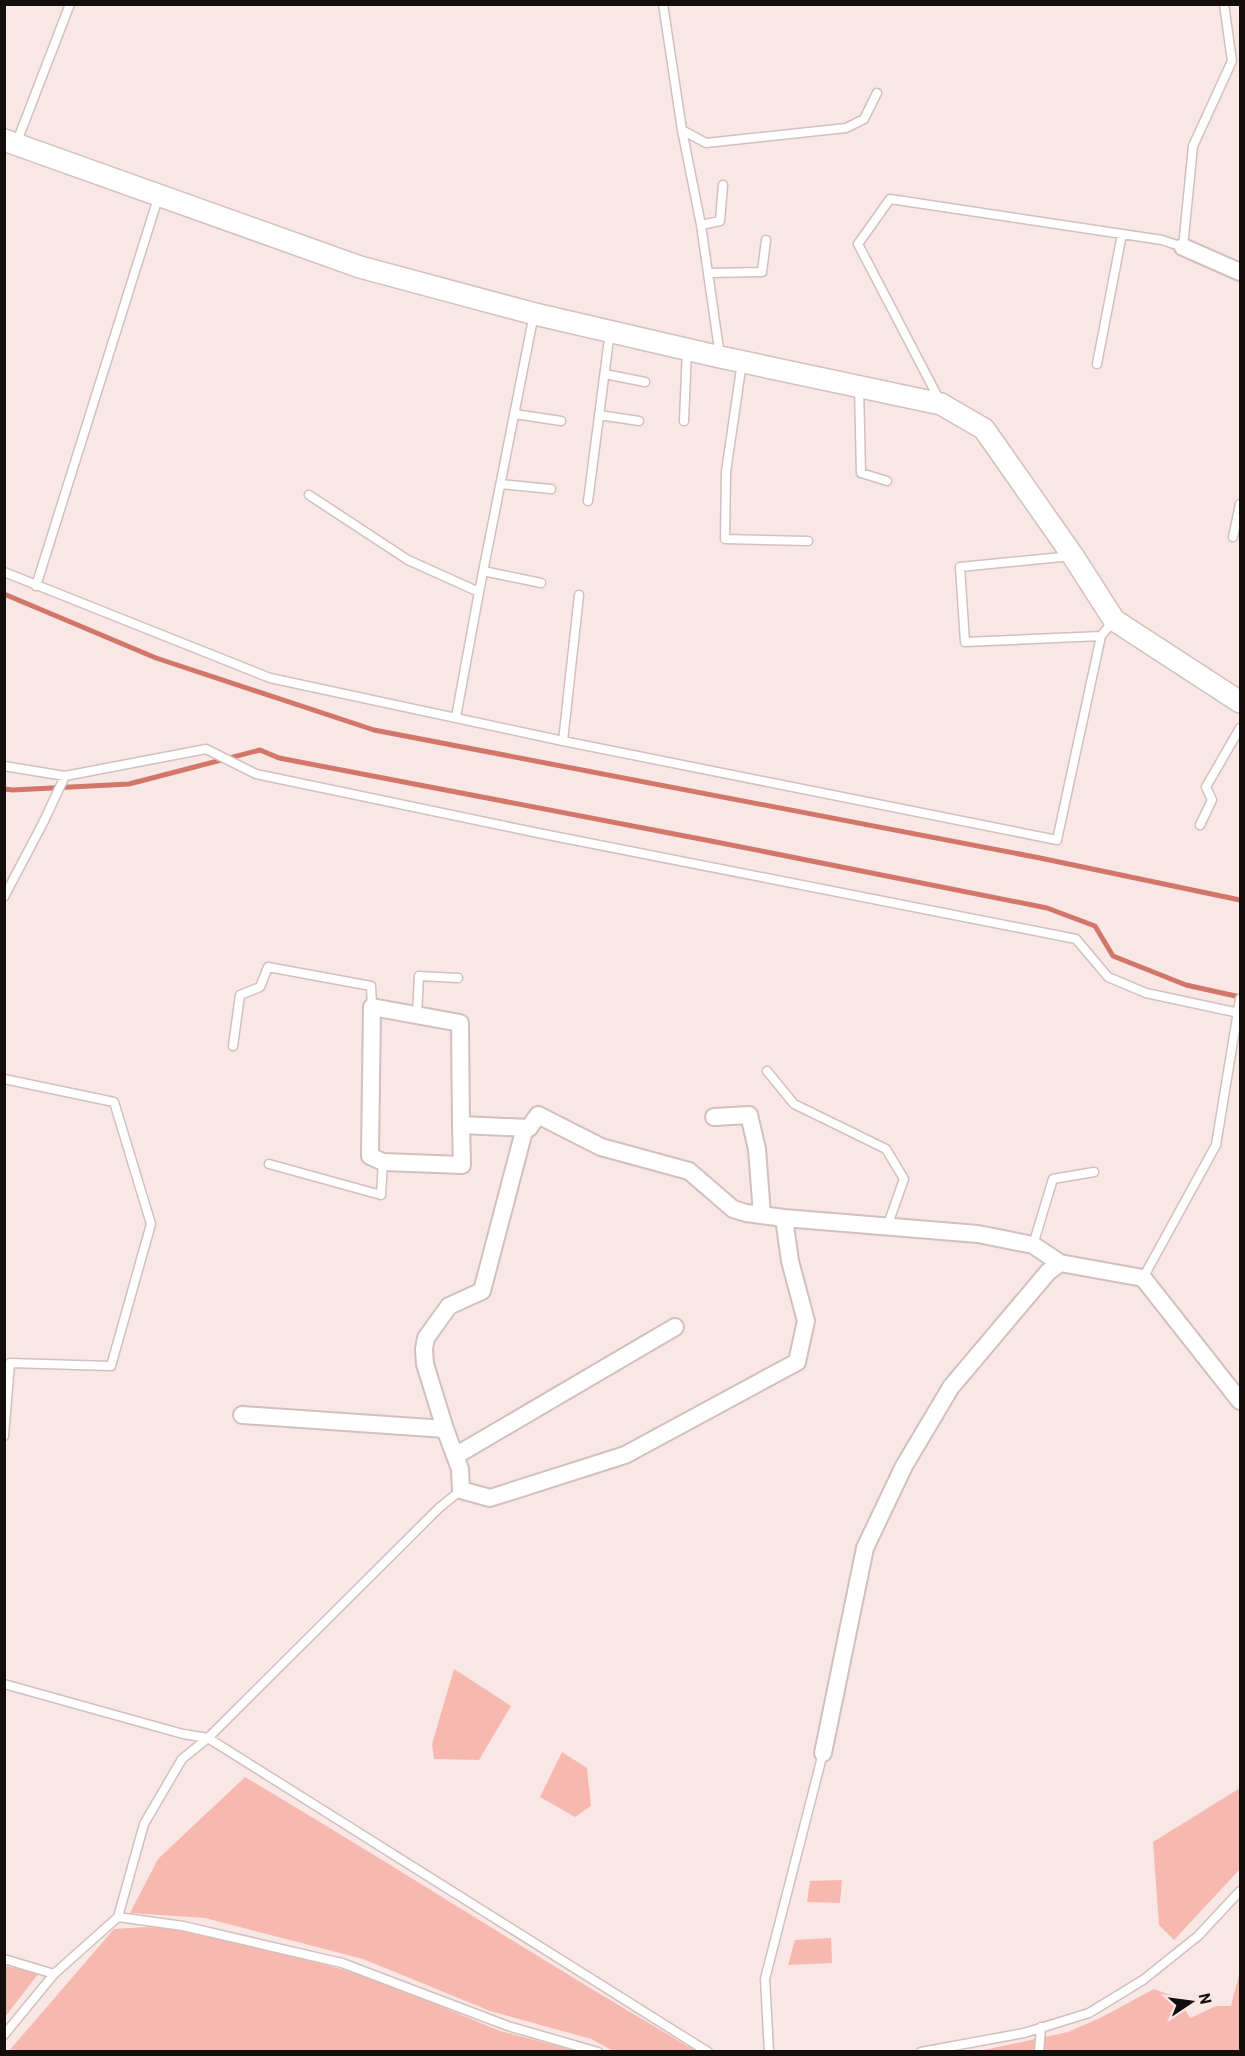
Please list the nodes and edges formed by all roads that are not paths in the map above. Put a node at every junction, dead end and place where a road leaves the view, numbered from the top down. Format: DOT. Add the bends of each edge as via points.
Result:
graph roads {
  1 [pos="70,4"];
  2 [pos="663,4"];
  3 [pos="1224,4"];
  4 [pos="1236,61"];
  5 [pos="877,93"];
  6 [pos="682,130"];
  7 [pos="10,142"];
  8 [pos="723,185"];
  9 [pos="160,195"];
  10 [pos="701,225"];
  11 [pos="1122,234"];
  12 [pos="766,240"];
  13 [pos="1183,248"];
  14 [pos="1240,272"];
  15 [pos="708,273"];
  16 [pos="535,314"];
  17 [pos="610,331"];
  18 [pos="687,349"];
  19 [pos="720,357"];
  20 [pos="742,361"];
  21 [pos="1096,364"];
  22 [pos="605,374"];
  23 [pos="645,382"];
  24 [pos="859,386"];
  25 [pos="941,404"];
  26 [pos="515,414"];
  27 [pos="599,415"];
  28 [pos="561,421"];
  29 [pos="684,421"];
  30 [pos="639,422"];
  31 [pos="887,481"];
  32 [pos="501,484"];
  33 [pos="551,489"];
  34 [pos="309,495"];
  35 [pos="588,501"];
  36 [pos="1240,504"];
  37 [pos="1233,537"];
  38 [pos="808,542"];
  39 [pos="1073,556"];
  40 [pos="483,571"];
  41 [pos="4,572"];
  42 [pos="541,583"];
  43 [pos="36,586"];
  44 [pos="479,592"];
  45 [pos="579,595"];
  46 [pos="1108,628"];
  47 [pos="1240,702"];
  48 [pos="456,717"];
  49 [pos="1240,728"];
  50 [pos="563,741"];
  51 [pos="4,766"];
  52 [pos="65,776"];
  53 [pos="1200,825"];
  54 [pos="4,897"];
  55 [pos="458,978"];
  56 [pos="1239,1006"];
  57 [pos="372,1007"];
  58 [pos="417,1015"];
  59 [pos="233,1046"];
  60 [pos="767,1071"];
  61 [pos="4,1079"];
  62 [pos="714,1117"];
  63 [pos="461,1125"];
  64 [pos="529,1128"];
  65 [pos="383,1162"];
  66 [pos="269,1164"];
  67 [pos="1094,1172"];
  68 [pos="762,1215"];
  69 [pos="784,1218"];
  70 [pos="887,1228"];
  71 [pos="1033,1245"];
  72 [pos="1060,1263"];
  73 [pos="1143,1278"];
  74 [pos="675,1327"];
  75 [pos="1240,1401"];
  76 [pos="242,1415"];
  77 [pos="445,1429"];
  78 [pos="4,1436"];
  79 [pos="455,1456"];
  80 [pos="461,1490"];
  81 [pos="4,1684"];
  82 [pos="208,1738"];
  83 [pos="823,1753"];
  84 [pos="1240,1891"];
  85 [pos="118,1917"];
  86 [pos="4,1959"];
  87 [pos="54,1974"];
  88 [pos="1041,2027"];
  89 [pos="4,2035"];
  90 [pos="598,2052"];
  91 [pos="708,2052"];
  92 [pos="770,2052"];
  93 [pos="921,2052"];
  94 [pos="1039,2052"];
  1 -- 7 [label="lane"];
  2 -- 6 [label="lane"];
  3 -- 4 [label="lane"];
  4 -- 13 [label="lane" via="1193,146"];
  5 -- 6 [label="lane" via="864,119 846,128 706,143"];
  6 -- 10 [label="lane"];
  7 -- 9 [label="street"];
  8 -- 10 [label="lane" via="720,221"];
  9 -- 16 [label="street" via="360,267"];
  9 -- 43 [label="lane"];
  10 -- 15 [label="lane"];
  11 -- 13 [label="lane" via="1162,240"];
  11 -- 21 [label="lane"];
  11 -- 25 [label="lane" via="890,199 858,243"];
  12 -- 15 [label="lane" via="762,272"];
  13 -- 14 [label="street"];
  15 -- 19 [label="lane"];
  16 -- 17 [label="street"];
  16 -- 26 [label="lane"];
  17 -- 18 [label="street"];
  17 -- 22 [label="lane"];
  18 -- 19 [label="street"];
  18 -- 29 [label="lane"];
  19 -- 20 [label="street"];
  20 -- 24 [label="street"];
  20 -- 38 [label="lane" via="726,472 725,539"];
  22 -- 23 [label="lane"];
  22 -- 27 [label="lane"];
  24 -- 25 [label="street"];
  24 -- 31 [label="lane" via="861,473"];
  25 -- 39 [label="street" via="984,429"];
  26 -- 28 [label="lane"];
  26 -- 32 [label="lane"];
  27 -- 30 [label="lane"];
  27 -- 35 [label="lane"];
  32 -- 33 [label="lane"];
  32 -- 40 [label="lane"];
  34 -- 44 [label="lane" via="408,560"];
  36 -- 37 [label="lane"];
  39 -- 46 [label="street"];
  39 -- 46 [label="lane" via="960,567 965,642"];
  40 -- 42 [label="lane"];
  40 -- 44 [label="lane"];
  41 -- 43 [label="lane"];
  43 -- 48 [label="lane" via="270,678"];
  44 -- 48 [label="lane"];
  45 -- 50 [label="lane"];
  46 -- 47 [label="street"];
  46 -- 50 [label="lane" via="1056,840"];
  48 -- 50 [label="lane"];
  49 -- 53 [label="lane" via="1206,787 1212,800"];
  51 -- 52 [label="lane"];
  52 -- 54 [label="lane"];
  52 -- 56 [label="lane" via="206,749 256,774 1076,939 1108,977 1146,993"];
  55 -- 58 [label="lane" via="419,976"];
  56 -- 73 [label="lane" via="1216,1145"];
  57 -- 58 [label="street"];
  57 -- 59 [label="lane" via="371,986 268,967 260,987 240,995"];
  57 -- 65 [label="street" via="370,1156"];
  58 -- 63 [label="street" via="460,1023"];
  60 -- 70 [label="lane" via="794,1104 886,1149 904,1179"];
  61 -- 78 [label="lane" via="114,1102 151,1224 111,1366 10,1363"];
  62 -- 68 [label="street" via="749,1115 757,1149"];
  63 -- 64 [label="street"];
  63 -- 65 [label="street" via="462,1165"];
  64 -- 68 [label="street" via="538,1115 601,1147 689,1171 733,1209"];
  64 -- 77 [label="street" via="524,1131 482,1291 449,1306 426,1338 425,1364"];
  65 -- 66 [label="lane" via="381,1195"];
  67 -- 71 [label="lane" via="1053,1179"];
  68 -- 69 [label="street"];
  69 -- 70 [label="street"];
  69 -- 80 [label="street" via="790,1261 806,1321 797,1362 625,1455 490,1498"];
  70 -- 71 [label="street" via="978,1234"];
  71 -- 72 [label="street"];
  72 -- 73 [label="street"];
  72 -- 83 [label="street" via="1048,1272 951,1387 903,1466 865,1548"];
  73 -- 75 [label="street"];
  74 -- 79 [label="street"];
  76 -- 77 [label="street"];
  77 -- 79 [label="street"];
  79 -- 80 [label="street"];
  80 -- 82 [label="lane"];
  81 -- 82 [label="lane"];
  82 -- 85 [label="lane" via="182,1759 144,1824"];
  82 -- 91 [label="lane"];
  83 -- 92 [label="lane" via="765,1979"];
  84 -- 88 [label="lane" via="1198,1936 1143,1980 1089,2013"];
  85 -- 87 [label="lane"];
  85 -- 90 [label="lane" via="183,1926 342,1963 508,2026"];
  86 -- 87 [label="lane"];
  87 -- 89 [label="lane"];
  88 -- 93 [label="lane"];
  88 -- 94 [label="lane"];
}
